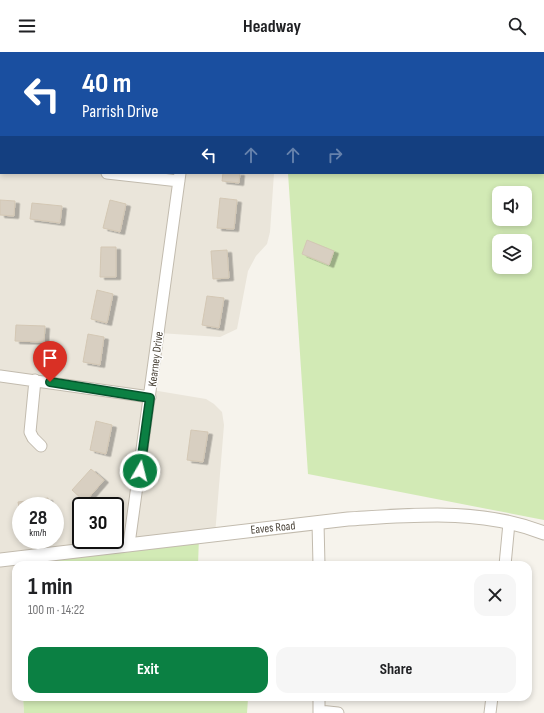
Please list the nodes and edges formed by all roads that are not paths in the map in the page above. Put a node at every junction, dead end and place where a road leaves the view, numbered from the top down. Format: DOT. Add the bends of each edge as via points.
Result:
graph roads {
  1 [pos="126,174"];
  2 [pos="179,177"];
  3 [pos="0,376"];
  4 [pos="36,380"];
  5 [pos="150,398"];
  6 [pos="41,446"];
  7 [pos="509,523"];
  8 [pos="318,524"];
  9 [pos="544,534"];
  10 [pos="129,544"];
  11 [pos="0,560"];
  12 [pos="319,561"];
  13 [pos="505,561"];
  14 [pos="319,701"];
  15 [pos="492,701"];
  16 [pos="319,712"];
  17 [pos="338,713"];
  18 [pos="490,713"];
  1 -- 2 [label="street"];
  2 -- 5 [label="street, Kearney Drive"];
  3 -- 4 [label="street"];
  4 -- 5 [label="street"];
  4 -- 6 [label="street" via="30,432"];
  5 -- 10 [label="street, Kearney Drive"];
  7 -- 8 [label="street, Eaves Road" via="483,517 430,514 348,519"];
  7 -- 9 [label="street, Eaves Road"];
  7 -- 13 [label="street"];
  8 -- 10 [label="street, Eaves Road"];
  8 -- 12 [label="street"];
  10 -- 11 [label="street, Eaves Road"];
  14 -- 16 [label="street"];
  15 -- 18 [label="street"];
  16 -- 17 [label="street"];
}
